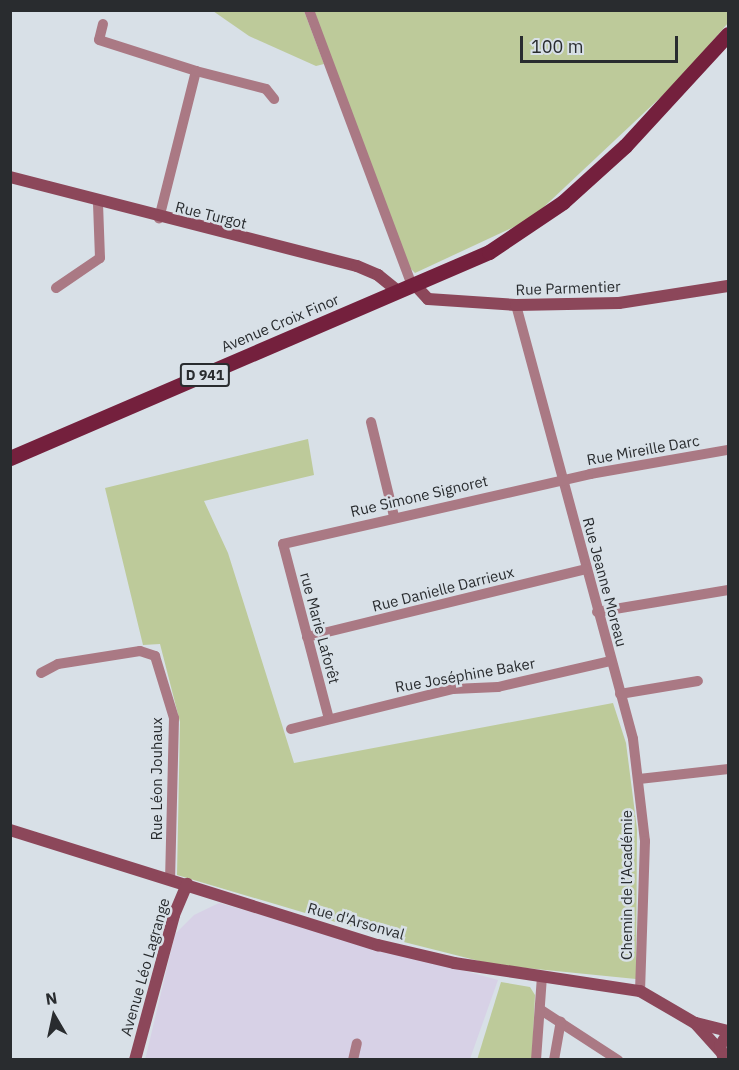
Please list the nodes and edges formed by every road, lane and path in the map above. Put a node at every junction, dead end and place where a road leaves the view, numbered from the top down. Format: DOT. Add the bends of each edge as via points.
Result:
graph roads {
  1 [pos="309,10"];
  2 [pos="103,24"];
  3 [pos="729,34"];
  4 [pos="196,71"];
  5 [pos="274,99"];
  6 [pos="10,177"];
  7 [pos="98,203"];
  8 [pos="159,218"];
  9 [pos="729,286"];
  10 [pos="56,288"];
  11 [pos="408,288"];
  12 [pos="516,305"];
  13 [pos="372,422"];
  14 [pos="729,450"];
  15 [pos="10,458"];
  16 [pos="563,480"];
  17 [pos="394,516"];
  18 [pos="283,544"];
  19 [pos="586,569"];
  20 [pos="729,590"];
  21 [pos="597,612"];
  22 [pos="307,637"];
  23 [pos="611,661"];
  24 [pos="41,673"];
  25 [pos="698,681"];
  26 [pos="621,694"];
  27 [pos="329,718"];
  28 [pos="291,729"];
  29 [pos="729,769"];
  30 [pos="639,779"];
  31 [pos="10,830"];
  32 [pos="170,878"];
  33 [pos="187,884"];
  34 [pos="542,976"];
  35 [pos="640,991"];
  36 [pos="541,1010"];
  37 [pos="561,1022"];
  38 [pos="695,1023"];
  39 [pos="729,1032"];
  40 [pos="357,1043"];
  41 [pos="722,1055"];
  42 [pos="135,1059"];
  43 [pos="353,1059"];
  44 [pos="536,1059"];
  45 [pos="554,1059"];
  46 [pos="618,1059"];
  1 -- 11 [label="street"];
  2 -- 4 [label="street" via="99,40"];
  3 -- 11 [label="main road, D 941" via="626,146 564,202 489,252"];
  4 -- 5 [label="street" via="266,89"];
  4 -- 8 [label="street"];
  6 -- 7 [label="street, Rue Turgot"];
  7 -- 8 [label="street, Rue Turgot"];
  7 -- 10 [label="street" via="95,216 100,258"];
  8 -- 11 [label="street, Rue Turgot" via="357,266"];
  9 -- 12 [label="street, Rue Parmentier" via="619,303"];
  11 -- 12 [label="street, Rue Parmentier" via="428,299"];
  11 -- 15 [label="main road, Avenue Croix Finor / D 941"];
  12 -- 16 [label="street, Rue Jeanne Moreau"];
  13 -- 17 [label="street"];
  14 -- 16 [label="street, Rue Mireille Darc"];
  16 -- 17 [label="street, Rue Simone Signoret"];
  16 -- 19 [label="street, Rue Jeanne Moreau"];
  17 -- 18 [label="street, Rue Simone Signoret"];
  18 -- 22 [label="street, rue Marie Laforêt"];
  19 -- 21 [label="street, Rue Jeanne Moreau"];
  19 -- 22 [label="street, Rue Danielle Darrieux"];
  20 -- 21 [label="street"];
  21 -- 23 [label="street, Rue Jeanne Moreau"];
  22 -- 27 [label="street, rue Marie Laforêt"];
  23 -- 26 [label="street, Rue Jeanne Moreau"];
  23 -- 27 [label="street, Rue Joséphine Baker" via="498,687 453,689"];
  24 -- 32 [label="street, Rue Léon Jouhaux" via="58,664 140,651 155,656 174,718"];
  25 -- 26 [label="street"];
  26 -- 30 [label="street, Rue Jeanne Moreau"];
  27 -- 28 [label="street, Rue Joséphine Baker"];
  29 -- 30 [label="street"];
  30 -- 35 [label="street, Chemin de l’Académie" via="645,842"];
  31 -- 32 [label="street, Rue d'Arsonval"];
  32 -- 33 [label="street, Rue d'Arsonval"];
  33 -- 34 [label="street, Rue d'Arsonval" via="378,945 454,963"];
  33 -- 42 [label="street, Avenue Léo Lagrange" via="174,915"];
  34 -- 35 [label="street, Rue d'Arsonval"];
  34 -- 36 [label="street"];
  35 -- 38 [label="street, Rue d'Arsonval"];
  36 -- 37 [label="street"];
  36 -- 44 [label="street"];
  37 -- 45 [label="street"];
  37 -- 46 [label="street"];
  38 -- 39 [label="street, Rue d'Arsonval"];
  38 -- 41 [label="street, Rue d'Arsonval"];
  39 -- 41 [label="street" via="721,1041"];
  40 -- 43 [label="street"];
}
